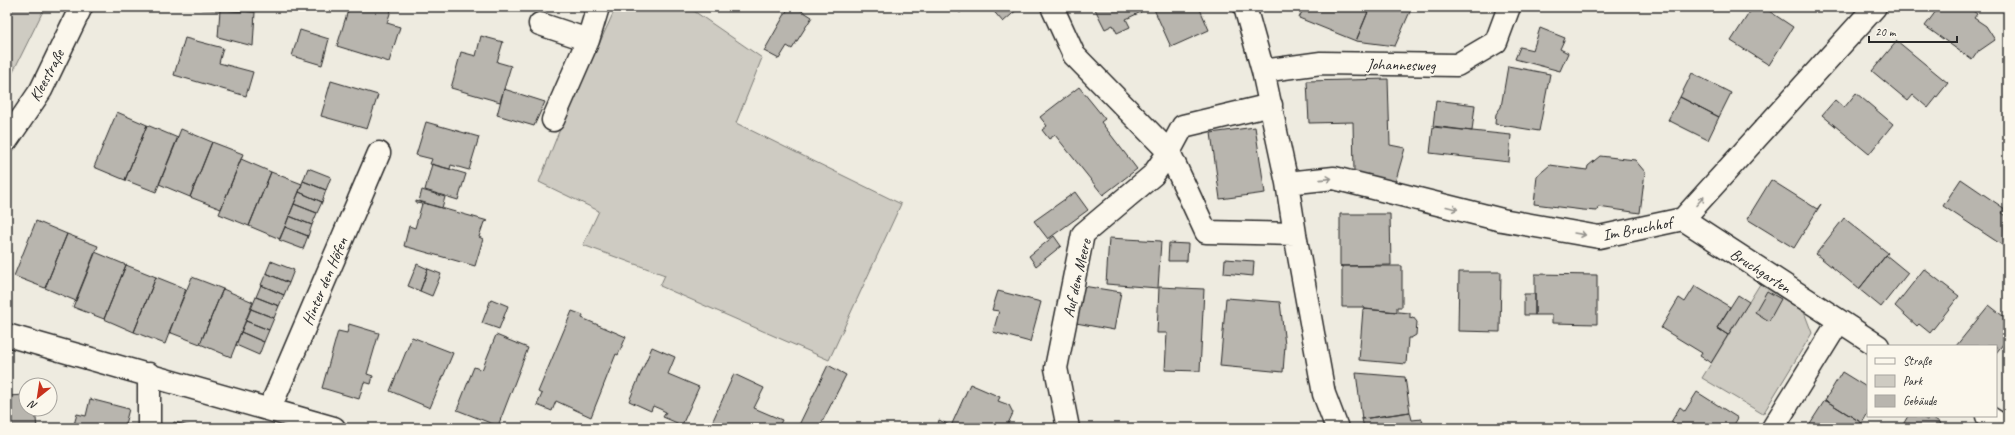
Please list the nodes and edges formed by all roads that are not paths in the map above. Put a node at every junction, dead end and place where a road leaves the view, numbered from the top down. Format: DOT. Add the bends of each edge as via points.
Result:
graph roads {
  1 [pos="81,7"];
  2 [pos="598,7"];
  3 [pos="1055,7"];
  4 [pos="1245,7"];
  5 [pos="1509,7"];
  6 [pos="1875,7"];
  7 [pos="540,24"];
  8 [pos="588,40"];
  9 [pos="1263,72"];
  10 [pos="1271,105"];
  11 [pos="553,120"];
  12 [pos="7,140"];
  13 [pos="1169,152"];
  14 [pos="379,153"];
  15 [pos="1287,183"];
  16 [pos="1683,219"];
  17 [pos="1295,234"];
  18 [pos="1839,321"];
  19 [pos="7,335"];
  20 [pos="1876,345"];
  21 [pos="148,374"];
  22 [pos="270,408"];
  23 [pos="1989,417"];
  24 [pos="149,428"];
  25 [pos="334,428"];
  26 [pos="1068,428"];
  27 [pos="1337,428"];
  28 [pos="1773,428"];
  29 [pos="2006,428"];
  1 -- 12 [label="street, Kleestraße" via="41,90"];
  2 -- 8 [label="street"];
  3 -- 13 [label="street" via="1053,9 1074,54"];
  4 -- 9 [label="street"];
  5 -- 9 [label="street, Johannesweg" via="1496,42 1457,65 1320,63"];
  16 -- 6 [label="street, Im Bruchhof, one-way"];
  7 -- 8 [label="street"];
  8 -- 11 [label="street"];
  9 -- 10 [label="street"];
  10 -- 13 [label="street, Auf dem Meere" via="1183,126"];
  10 -- 15 [label="street"];
  13 -- 17 [label="street" via="1206,232"];
  13 -- 26 [label="street, Auf dem Meere" via="1153,175 1083,234 1056,368"];
  14 -- 22 [label="street, Hinter den Höfen"];
  15 -- 16 [label="street, Im Bruchhof, one-way" via="1334,178 1502,220 1599,237"];
  15 -- 17 [label="street"];
  16 -- 18 [label="street, Bruchgarten"];
  17 -- 27 [label="street" via="1324,394"];
  18 -- 20 [label="street, Bruchgarten"];
  18 -- 28 [label="street"];
  19 -- 21 [label="street"];
  21 -- 22 [label="street"];
  21 -- 24 [label="street"];
  22 -- 25 [label="street"];
  23 -- 29 [label="street"];
}
